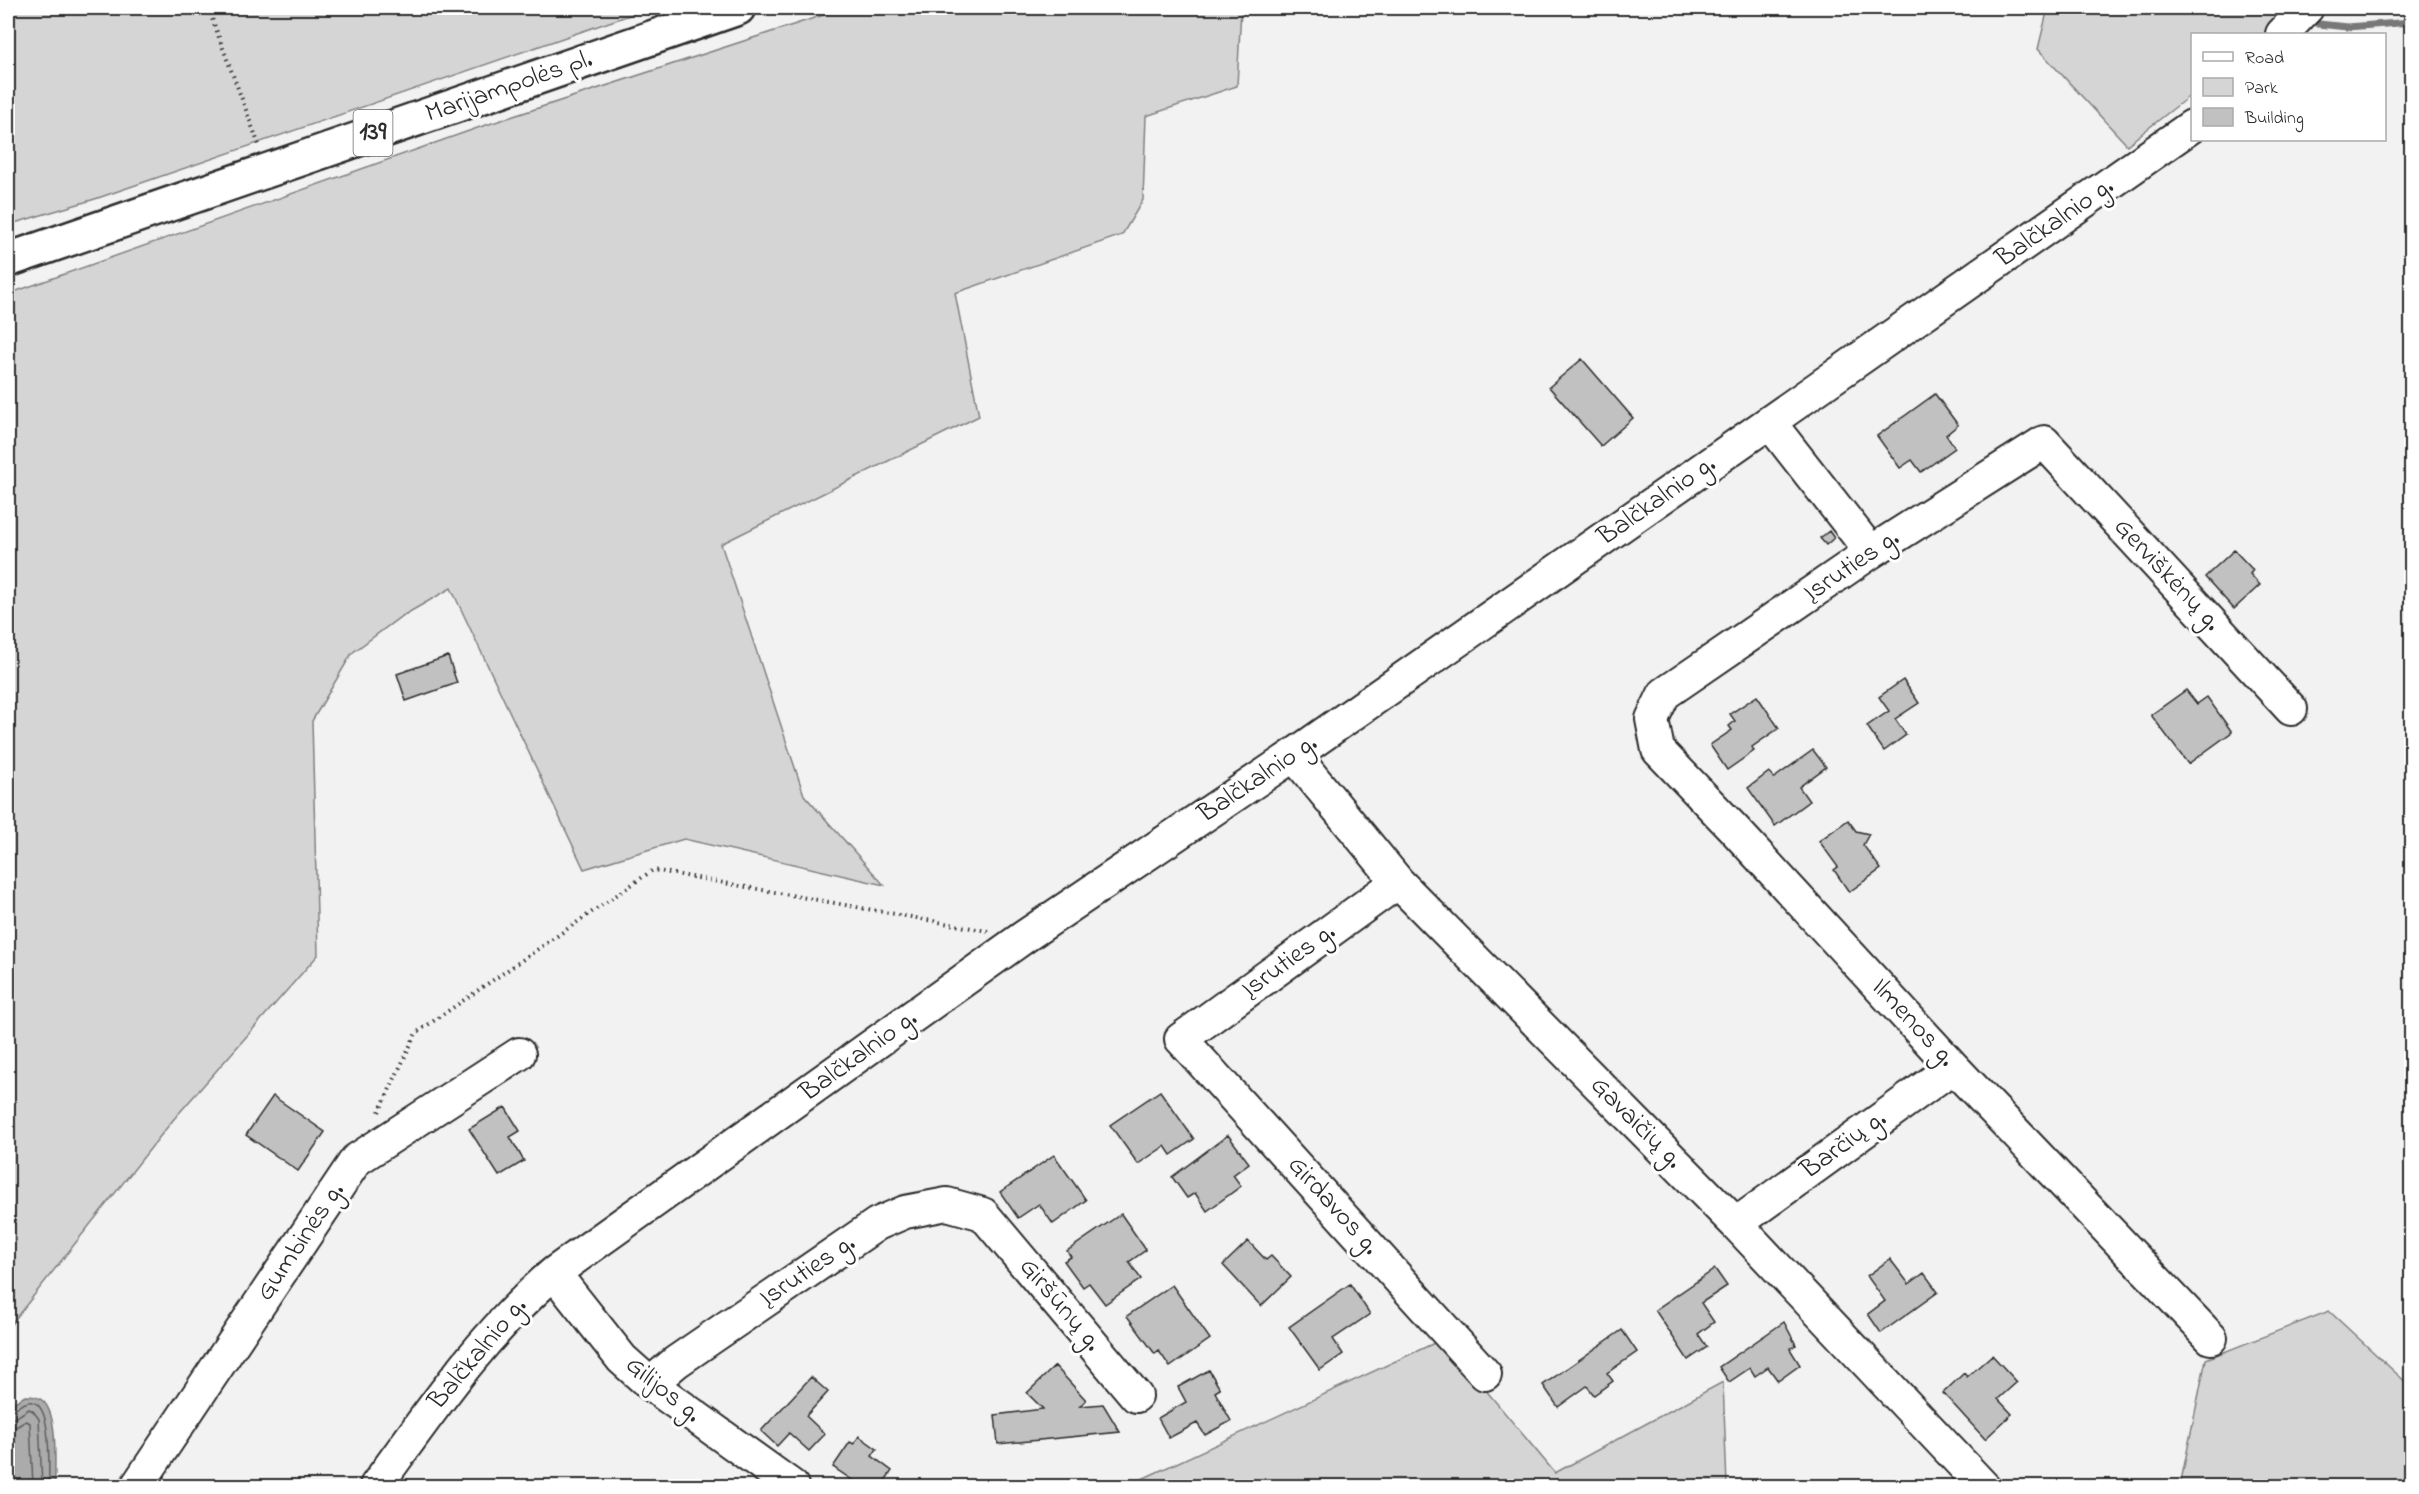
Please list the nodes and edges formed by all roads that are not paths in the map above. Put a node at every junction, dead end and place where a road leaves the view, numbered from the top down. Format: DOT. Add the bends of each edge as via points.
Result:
graph roads {
  1 [pos="738,8"];
  2 [pos="2307,8"];
  3 [pos="2283,33"];
  4 [pos="2191,127"];
  5 [pos="8,260"];
  6 [pos="1770,423"];
  7 [pos="2044,442"];
  8 [pos="1871,552"];
  9 [pos="1664,694"];
  10 [pos="2291,709"];
  11 [pos="1294,755"];
  12 [pos="1398,882"];
  13 [pos="1180,1039"];
  14 [pos="519,1054"];
  15 [pos="1953,1067"];
  16 [pos="983,1214"];
  17 [pos="1736,1224"];
  18 [pos="554,1273"];
  19 [pos="2211,1338"];
  20 [pos="1485,1374"];
  21 [pos="650,1384"];
  22 [pos="1136,1396"];
  23 [pos="137,1486"];
  24 [pos="376,1486"];
  25 [pos="792,1486"];
  26 [pos="1983,1486"];
  1 -- 5 [label="main road, Marijampolės pl. / 139"];
  2 -- 3 [label="street"];
  4 -- 6 [label="street, Balčkalnio g."];
  6 -- 8 [label="street"];
  6 -- 11 [label="street, Balčkalnio g."];
  7 -- 8 [label="street, Įsruties g."];
  7 -- 10 [label="street, Gerviškėnų g."];
  8 -- 9 [label="street, Įsruties g."];
  9 -- 15 [label="street, Ilmenos g." via="1652,719 1658,750"];
  11 -- 12 [label="street, Gavaičių g."];
  11 -- 18 [label="street, Balčkalnio g." via="1024,937"];
  12 -- 13 [label="street, Įsruties g."];
  12 -- 17 [label="street, Gavaičių g."];
  13 -- 20 [label="street, Girdavos g."];
  14 -- 23 [label="street, Gumbinės g." via="356,1160"];
  15 -- 17 [label="street, Barčių g."];
  15 -- 19 [label="street, Ilmenos g."];
  16 -- 21 [label="street, Įsruties g." via="947,1204 905,1212 877,1224 676,1362"];
  16 -- 22 [label="street, Giršūnų g."];
  17 -- 26 [label="street, Gavaičių g."];
  18 -- 21 [label="street, Gilijos g." via="622,1359"];
  18 -- 24 [label="street, Balčkalnio g." via="488,1336"];
  21 -- 25 [label="street, Gilijos g."];
}
